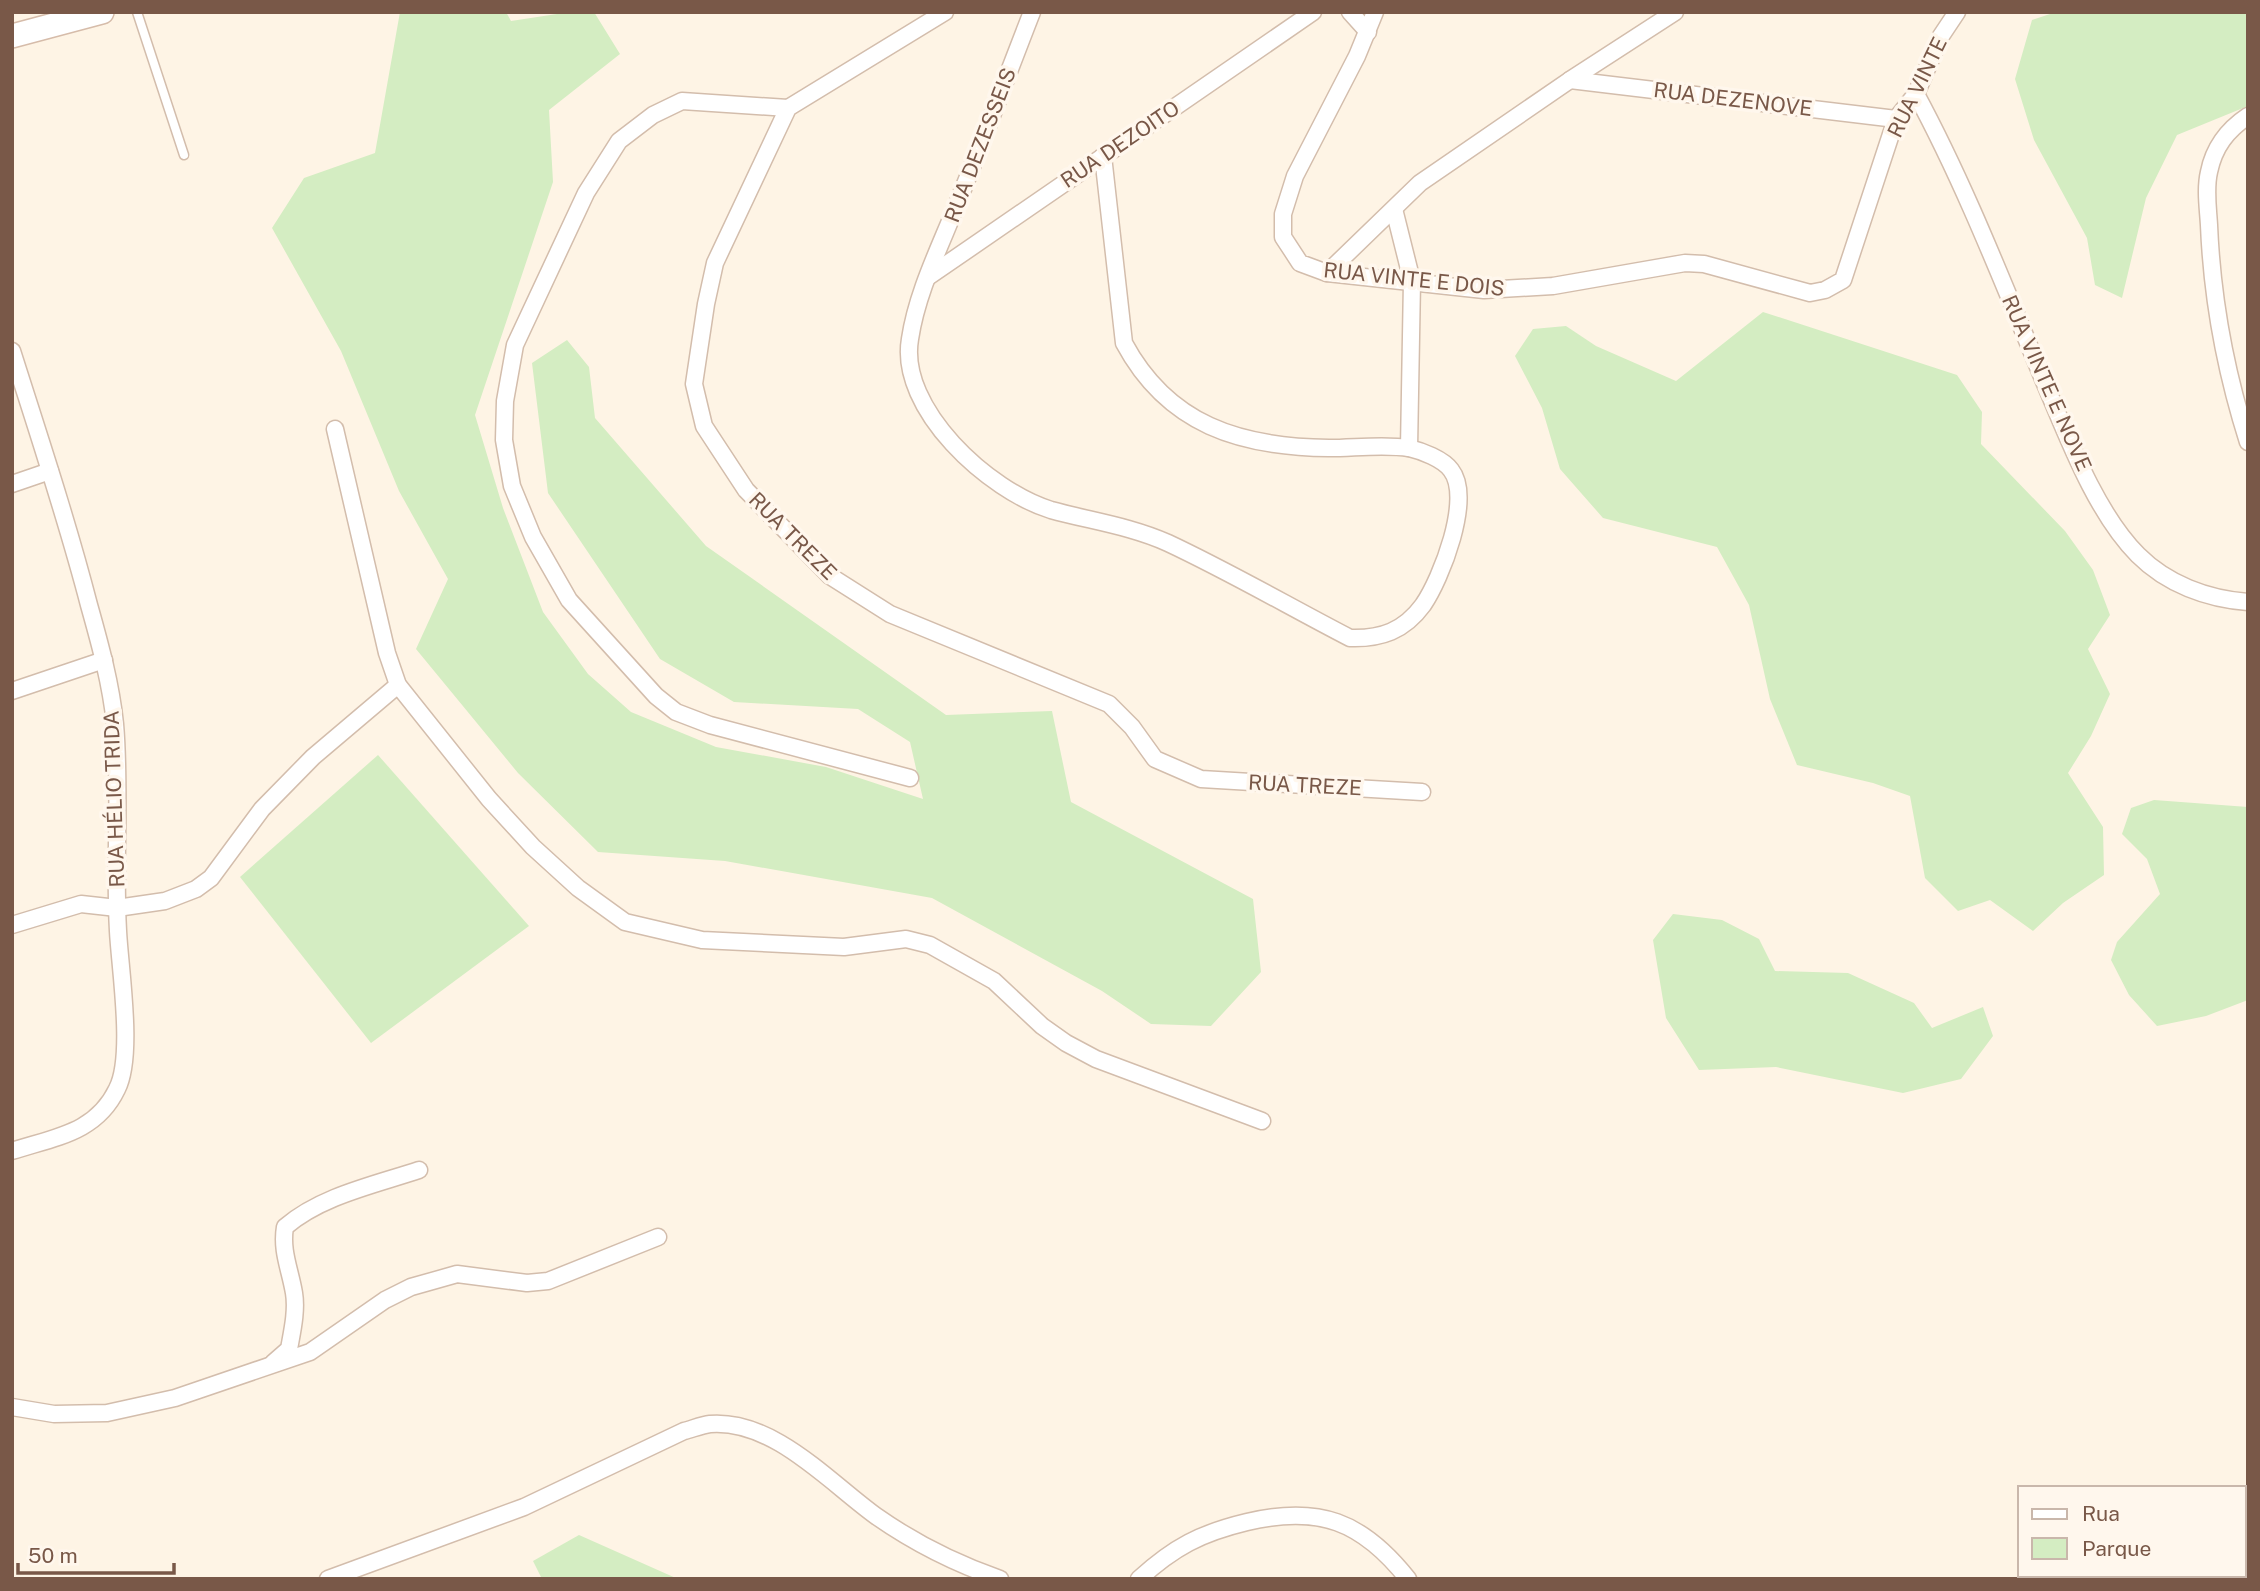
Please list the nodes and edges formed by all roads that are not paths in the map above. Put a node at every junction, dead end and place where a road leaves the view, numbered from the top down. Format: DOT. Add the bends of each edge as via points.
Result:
graph roads {
  1 [pos="102,12"];
  2 [pos="137,12"];
  3 [pos="945,12"];
  4 [pos="1032,12"];
  5 [pos="1313,12"];
  6 [pos="1350,12"];
  7 [pos="1375,12"];
  8 [pos="1675,12"];
  9 [pos="1957,12"];
  10 [pos="1368,32"];
  11 [pos="12,36"];
  12 [pos="1570,80"];
  13 [pos="1916,93"];
  14 [pos="788,108"];
  15 [pos="2248,116"];
  16 [pos="1896,119"];
  17 [pos="184,155"];
  18 [pos="1103,156"];
  19 [pos="1394,209"];
  20 [pos="1856,245"];
  21 [pos="1327,274"];
  22 [pos="928,277"];
  23 [pos="1412,281"];
  24 [pos="12,351"];
  25 [pos="335,429"];
  26 [pos="2248,442"];
  27 [pos="1409,448"];
  28 [pos="50,471"];
  29 [pos="12,484"];
  30 [pos="2248,603"];
  31 [pos="104,660"];
  32 [pos="398,685"];
  33 [pos="12,691"];
  34 [pos="910,778"];
  35 [pos="1422,792"];
  36 [pos="117,908"];
  37 [pos="12,925"];
  38 [pos="1262,1121"];
  39 [pos="12,1151"];
  40 [pos="419,1170"];
  41 [pos="658,1237"];
  42 [pos="268,1367"];
  43 [pos="12,1406"];
  44 [pos="328,1579"];
  45 [pos="1000,1579"];
  46 [pos="1139,1579"];
  47 [pos="1408,1579"];
  1 -- 11 [label="street"];
  2 -- 17 [label="lane"];
  3 -- 14 [label="street"];
  4 -- 22 [label="street, RUA DEZESSEIS"];
  5 -- 18 [label="street, RUA DEZOITO"];
  6 -- 10 [label="street"];
  7 -- 10 [label="street, RUA VINTE E DOIS"];
  8 -- 12 [label="street"];
  9 -- 13 [label="street, RUA VINTE"];
  10 -- 21 [label="street, RUA VINTE E DOIS" via="1295,176 1283,214 1283,237 1291,252 1300,262"];
  12 -- 16 [label="street, RUA DEZENOVE"];
  12 -- 19 [label="street" via="1430,176"];
  13 -- 16 [label="street, RUA VINTE"];
  13 -- 30 [label="street, RUA VINTE E NOVE" via="1949,154 2066,432 2110,518 2137,554 2168,580"];
  14 -- 34 [label="street" via="682,101 653,115 619,141 586,193 514,345 505,401 512,486 533,537 569,600 676,712"];
  14 -- 35 [label="street, RUA TREZE" via="715,263 694,384 704,426 746,490 830,576 890,614 1109,704 1155,759 1201,779"];
  15 -- 26 [label="street" via="2220,142 2209,171 2207,194 2218,315"];
  16 -- 20 [label="street, RUA VINTE"];
  18 -- 22 [label="street, RUA DEZOITO"];
  18 -- 27 [label="street" via="1124,343 1136,366 1182,413 1217,431 1298,447"];
  19 -- 21 [label="street"];
  19 -- 23 [label="street"];
  20 -- 23 [label="street, RUA VINTE E DOIS" via="1843,280 1810,293 1685,263 1525,290"];
  21 -- 23 [label="street, RUA VINTE E DOIS"];
  22 -- 27 [label="street, RUA DEZESSEIS" via="910,338 908,362 928,415 976,465 1024,498 1122,525 1167,543 1350,638 1375,639 1401,628 1414,618 1442,571 1456,521 1457,481 1451,468"];
  23 -- 27 [label="street"];
  24 -- 28 [label="street, RUA HÉLIO TRIDA"];
  25 -- 32 [label="street"];
  28 -- 29 [label="street"];
  28 -- 31 [label="street, RUA HÉLIO TRIDA"];
  31 -- 33 [label="street"];
  31 -- 36 [label="street, RUA HÉLIO TRIDA" via="115,724"];
  32 -- 36 [label="street" via="313,757 262,809 211,878 165,901"];
  32 -- 38 [label="street" via="489,800 533,847 625,922 702,940 844,947 906,939 930,945 994,981 1042,1027 1096,1059"];
  36 -- 37 [label="street" via="81,904"];
  36 -- 39 [label="street, RUA HÉLIO TRIDA" via="125,1051 119,1087 86,1127"];
  40 -- 42 [label="street" via="335,1198 285,1227 282,1245 295,1296 293,1320 289,1349"];
  41 -- 42 [label="street" via="548,1280 527,1283 457,1274 411,1287 310,1352"];
  42 -- 43 [label="street" via="175,1398 107,1413 54,1414"];
  44 -- 45 [label="street" via="524,1507 684,1432 711,1424 742,1428 783,1443 877,1517 947,1557"];
  46 -- 47 [label="street" via="1186,1541 1278,1515 1306,1514 1354,1530 1386,1551"];
}
